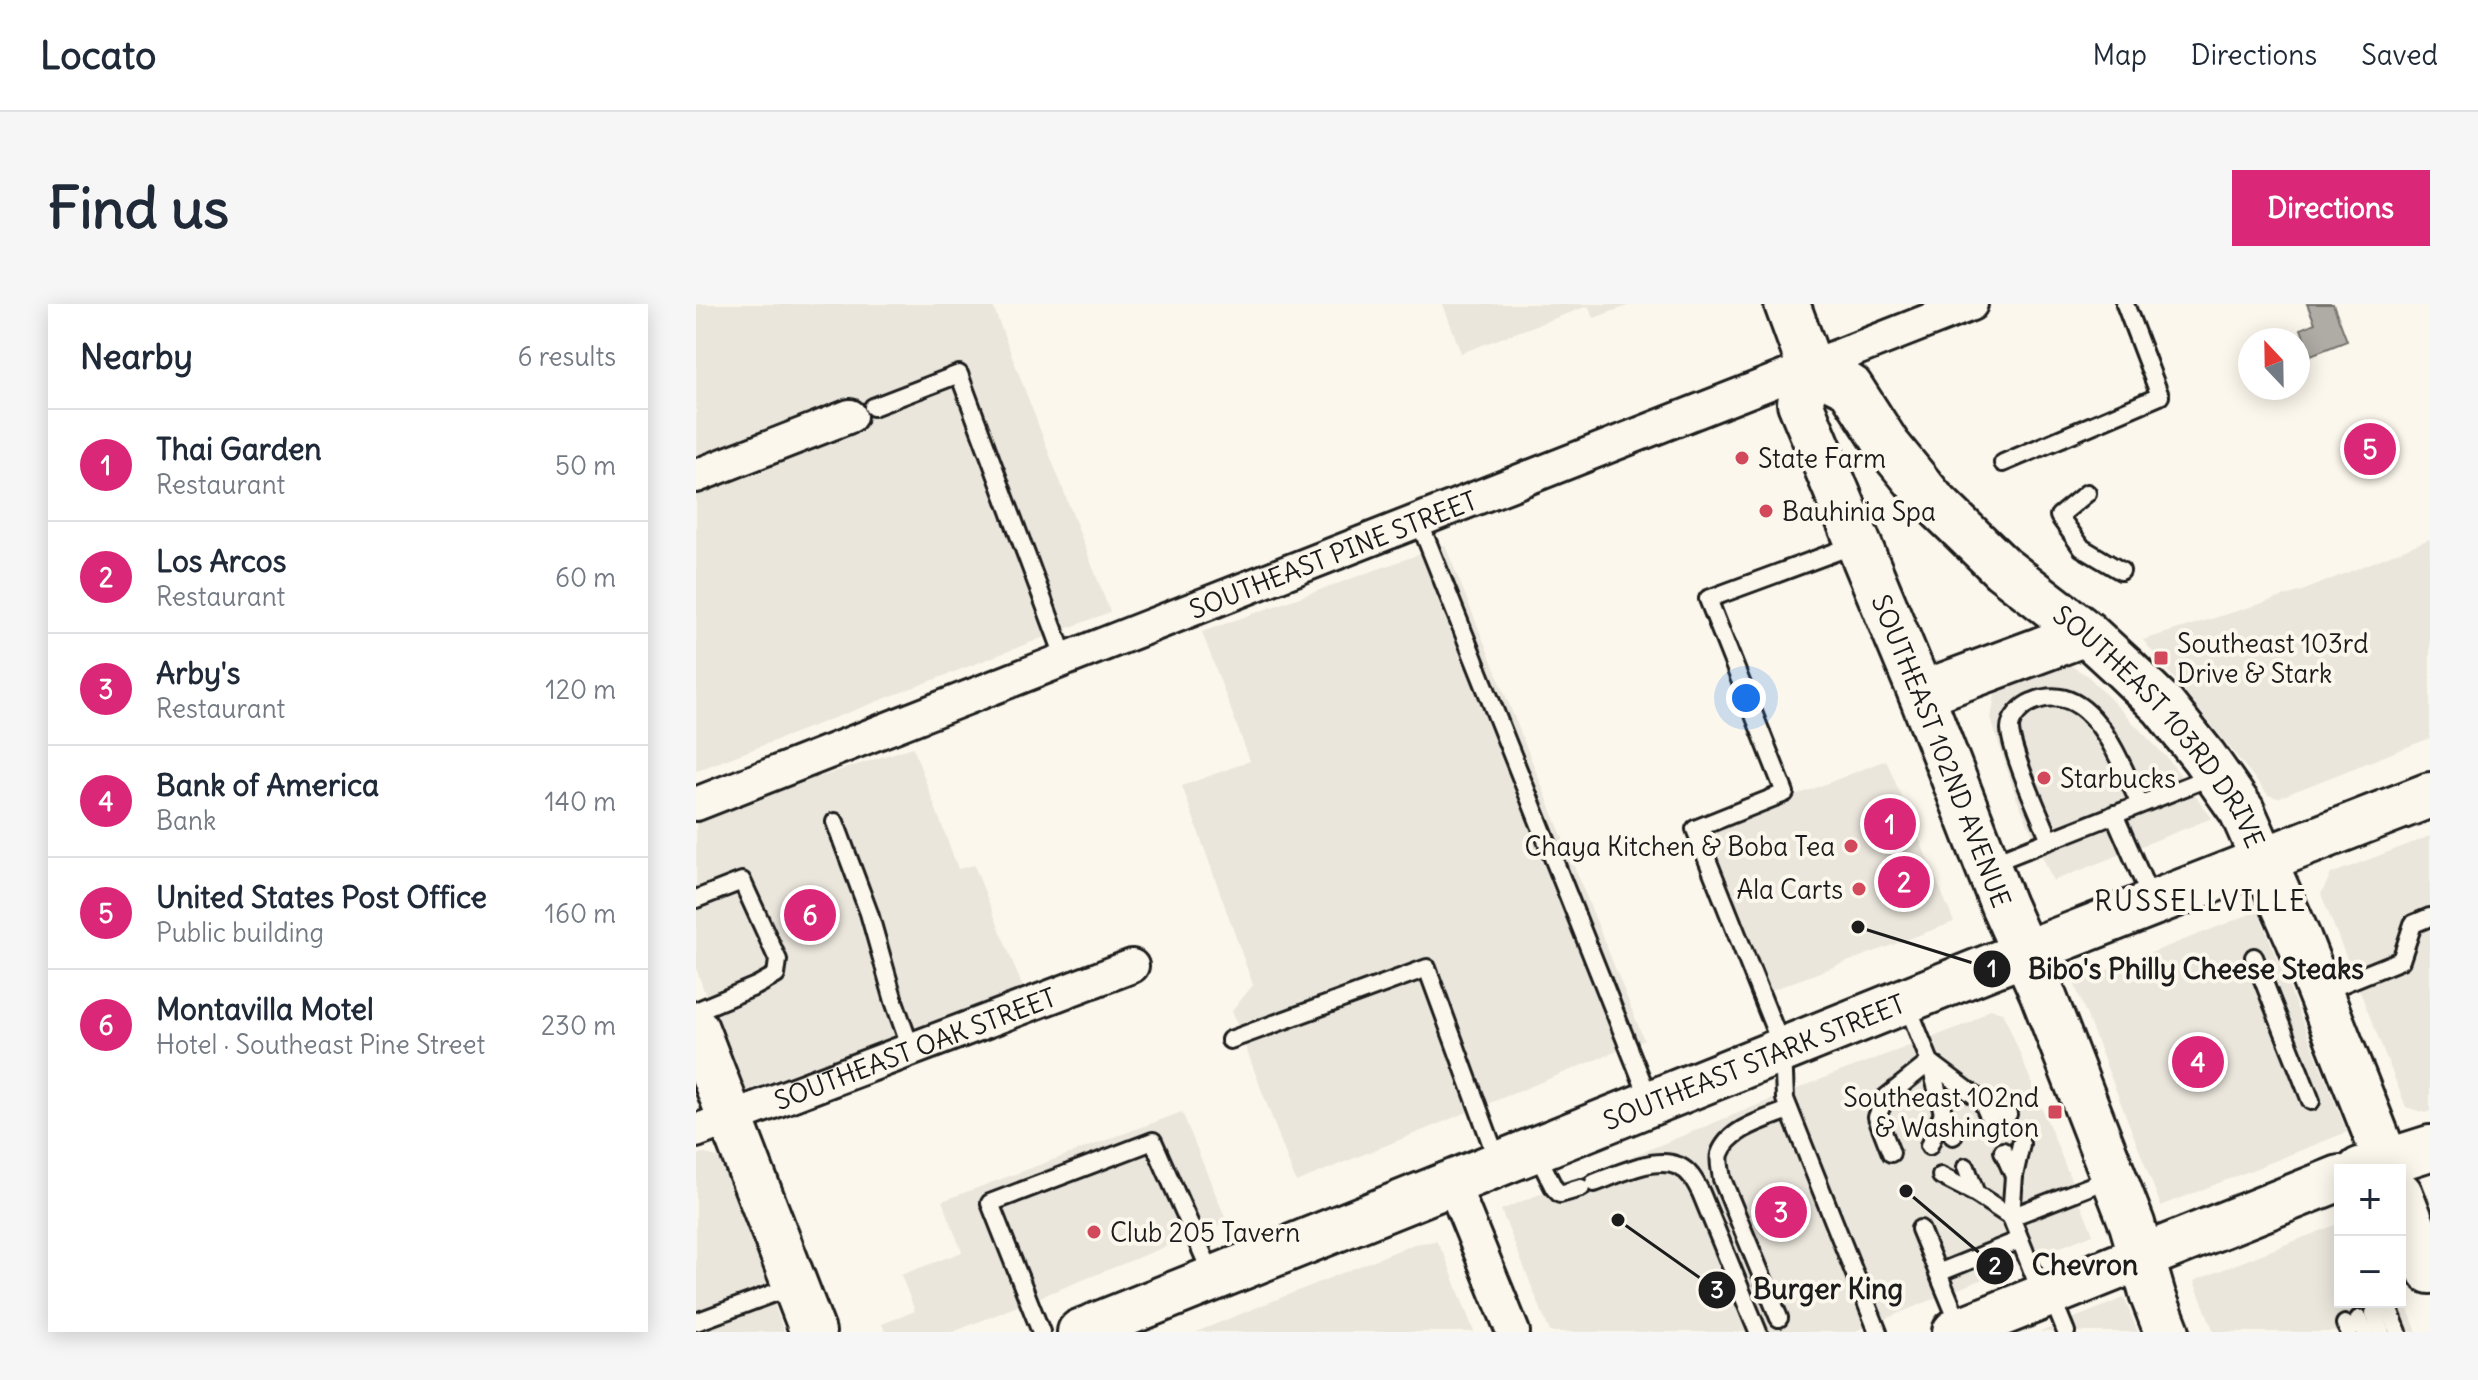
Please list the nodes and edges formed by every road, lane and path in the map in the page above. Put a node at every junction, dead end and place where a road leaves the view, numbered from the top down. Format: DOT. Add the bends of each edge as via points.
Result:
graph roads {
  1 [pos="1787,304"];
  2 [pos="1971,304"];
  3 [pos="2125,304"];
  4 [pos="1810,367"];
  5 [pos="862,412"];
  6 [pos="2003,463"];
  7 [pos="696,476"];
  8 [pos="2087,493"];
  9 [pos="1419,521"];
  10 [pos="1858,543"];
  11 [pos="2121,571"];
  12 [pos="2086,633"];
  13 [pos="1065,659"];
  14 [pos="1921,694"];
  15 [pos="2216,774"];
  16 [pos="2430,795"];
  17 [pos="696,804"];
  18 [pos="2140,804"];
  19 [pos="2114,814"];
  20 [pos="835,822"];
  21 [pos="2050,840"];
  22 [pos="2264,860"];
  23 [pos="1987,865"];
  24 [pos="696,899"];
  25 [pos="2153,903"];
  26 [pos="2430,917"];
  27 [pos="2024,953"];
  28 [pos="2254,957"];
  29 [pos="1132,966"];
  30 [pos="2320,993"];
  31 [pos="1905,1000"];
  32 [pos="696,1011"];
  33 [pos="696,1029"];
  34 [pos="1230,1040"];
  35 [pos="911,1049"];
  36 [pos="1783,1050"];
  37 [pos="1930,1062"];
  38 [pos="1982,1101"];
  39 [pos="2311,1101"];
  40 [pos="1651,1102"];
  41 [pos="1789,1110"];
  42 [pos="1943,1113"];
  43 [pos="2008,1114"];
  44 [pos="1991,1121"];
  45 [pos="713,1125"];
  46 [pos="1953,1136"];
  47 [pos="2021,1144"];
  48 [pos="1929,1146"];
  49 [pos="2430,1148"];
  50 [pos="2003,1151"];
  51 [pos="1891,1153"];
  52 [pos="1517,1156"];
  53 [pos="2380,1164"];
  54 [pos="2402,1164"];
  55 [pos="1966,1167"];
  56 [pos="1941,1176"];
  57 [pos="2014,1176"];
  58 [pos="2114,1177"];
  59 [pos="2334,1180"];
  60 [pos="1452,1182"];
  61 [pos="1976,1194"];
  62 [pos="2011,1217"];
  63 [pos="2406,1220"];
  64 [pos="1920,1229"];
  65 [pos="2020,1240"];
  66 [pos="2141,1256"];
  67 [pos="2430,1271"];
  68 [pos="1938,1273"];
  69 [pos="1213,1278"];
  70 [pos="794,1285"];
  71 [pos="2053,1307"];
  72 [pos="1779,1318"];
  73 [pos="2363,1321"];
  74 [pos="696,1322"];
  75 [pos="1958,1331"];
  76 [pos="813,1332"];
  77 [pos="1041,1332"];
  78 [pos="1080,1332"];
  79 [pos="1513,1332"];
  80 [pos="1758,1332"];
  81 [pos="1878,1332"];
  82 [pos="2167,1332"];
  83 [pos="2381,1332"];
  84 [pos="2398,1332"];
  1 -- 4 [label="main road"];
  2 -- 4 [label="street, SOUTHEAST PINE STREET"];
  3 -- 6 [label="lane" via="2160,396"];
  4 -- 9 [label="street, SOUTHEAST PINE STREET"];
  4 -- 10 [label="main road, SOUTHEAST 102ND AVENUE" via="1800,403"];
  4 -- 12 [label="main road, SOUTHEAST 103RD DRIVE" via="1850,387 1932,500 2002,568"];
  5 -- 7 [label="street"];
  5 -- 13 [label="lane" via="959,374"];
  8 -- 11 [label="lane" via="2059,516 2082,548"];
  9 -- 13 [label="street, SOUTHEAST PINE STREET"];
  9 -- 40 [label="lane"];
  10 -- 14 [label="main road, SOUTHEAST 102ND AVENUE"];
  10 -- 36 [label="lane" via="1708,599 1785,793 1695,829"];
  12 -- 14 [label="main road"];
  12 -- 15 [label="main road, SOUTHEAST 103RD DRIVE" via="2163,706"];
  13 -- 17 [label="street, SOUTHEAST PINE STREET"];
  14 -- 23 [label="main road, SOUTHEAST 102ND AVENUE"];
  15 -- 18 [label="lane"];
  15 -- 22 [label="main road, SOUTHEAST 103RD DRIVE" via="2242,811"];
  16 -- 22 [label="main road, SOUTHEAST STARK STREET"];
  18 -- 19 [label="lane"];
  18 -- 21 [label="lane" via="2104,733 2084,709 2056,696 2027,704 2010,726 2013,744"];
  19 -- 21 [label="lane"];
  19 -- 25 [label="lane"];
  20 -- 35 [label="lane"];
  21 -- 23 [label="lane"];
  22 -- 25 [label="main road, SOUTHEAST STARK STREET"];
  22 -- 30 [label="main road, SOUTHEAST 103RD DRIVE"];
  23 -- 27 [label="main road, SOUTHEAST 102ND AVENUE"];
  24 -- 32 [label="lane" via="742,881 778,960 776,975"];
  25 -- 27 [label="main road, SOUTHEAST STARK STREET"];
  26 -- 30 [label="lane" via="2413,924 2401,960"];
  27 -- 31 [label="main road, SOUTHEAST STARK STREET"];
  27 -- 58 [label="main road, SOUTHEAST 102ND AVENUE"];
  28 -- 39 [label="lane"];
  29 -- 35 [label="street, SOUTHEAST OAK STREET"];
  30 -- 53 [label="main road, SOUTHEAST 103RD DRIVE"];
  31 -- 36 [label="main road, SOUTHEAST STARK STREET"];
  31 -- 37 [label="lane"];
  33 -- 45 [label="main road"];
  34 -- 52 [label="lane" via="1427,968"];
  35 -- 45 [label="street, SOUTHEAST OAK STREET"];
  36 -- 40 [label="main road, SOUTHEAST STARK STREET"];
  36 -- 41 [label="lane"];
  37 -- 38 [label="lane"];
  37 -- 42 [label="lane"];
  37 -- 51 [label="lane" via="1885,1098 1877,1117"];
  38 -- 43 [label="lane"];
  38 -- 44 [label="lane"];
  40 -- 52 [label="main road, SOUTHEAST STARK STREET"];
  41 -- 72 [label="lane" via="1727,1141 1719,1156 1722,1179"];
  41 -- 81 [label="lane"];
  42 -- 46 [label="lane"];
  42 -- 48 [label="lane"];
  45 -- 70 [label="main road"];
  47 -- 57 [label="lane"];
  49 -- 54 [label="main road"];
  50 -- 57 [label="lane"];
  52 -- 60 [label="main road, SOUTHEAST STARK STREET"];
  52 -- 80 [label="lane" via="1560,1194 1654,1163 1690,1174"];
  55 -- 61 [label="lane"];
  56 -- 61 [label="lane"];
  57 -- 62 [label="lane"];
  58 -- 62 [label="lane"];
  58 -- 66 [label="main road, SOUTHEAST 102ND AVENUE"];
  59 -- 66 [label="main road"];
  60 -- 69 [label="main road, SOUTHEAST STARK STREET"];
  60 -- 79 [label="street"];
  61 -- 62 [label="lane"];
  62 -- 65 [label="lane"];
  63 -- 67 [label="main road, SOUTHEAST 103RD DRIVE"];
  64 -- 68 [label="lane"];
  65 -- 68 [label="lane"];
  65 -- 71 [label="lane"];
  66 -- 71 [label="main road"];
  66 -- 82 [label="main road, SOUTHEAST 102ND AVENUE"];
  68 -- 75 [label="lane"];
  69 -- 77 [label="lane" via="1153,1141 990,1203"];
  69 -- 78 [label="main road, SOUTHEAST STARK STREET"];
  70 -- 74 [label="lane"];
  70 -- 76 [label="main road"];
  71 -- 75 [label="main road"];
  73 -- 83 [label="lane"];
  73 -- 84 [label="lane"];
}
